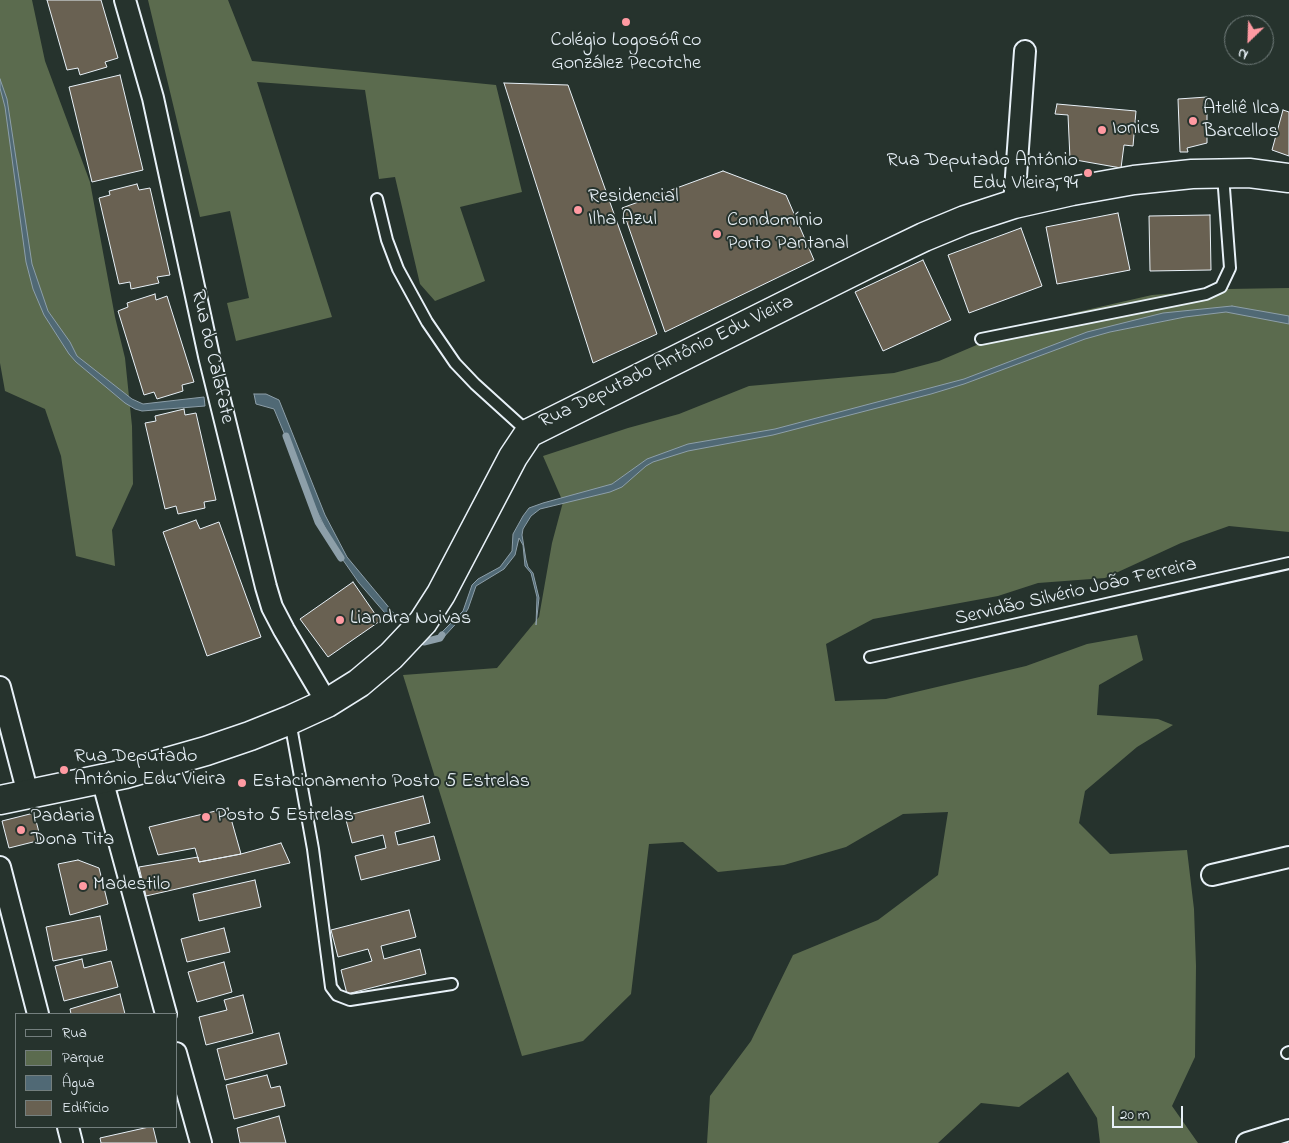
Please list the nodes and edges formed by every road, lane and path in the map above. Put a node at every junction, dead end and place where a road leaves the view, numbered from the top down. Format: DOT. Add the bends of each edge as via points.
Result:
graph roads {
  1 [pos="125,0"];
  2 [pos="1025,50"];
  3 [pos="1223,174"];
  4 [pos="1289,178"];
  5 [pos="377,199"];
  6 [pos="1014,204"];
  7 [pos="981,339"];
  8 [pos="529,433"];
  9 [pos="1289,564"];
  10 [pos="870,657"];
  11 [pos="0,687"];
  12 [pos="327,703"];
  13 [pos="290,720"];
  14 [pos="102,778"];
  15 [pos="28,794"];
  16 [pos="0,800"];
  17 [pos="1289,857"];
  18 [pos="0,867"];
  19 [pos="1212,875"];
  20 [pos="452,984"];
  21 [pos="38,1013"];
  22 [pos="166,1013"];
  23 [pos="178,1061"];
  24 [pos="68,1128"];
  25 [pos="1289,1130"];
  26 [pos="72,1143"];
  27 [pos="200,1143"];
  28 [pos="1247,1143"];
  1 -- 12 [label="street, Rua do Calafate" via="153,98 209,356 266,587 284,630"];
  2 -- 6 [label="street"];
  3 -- 4 [label="main road, Rua Deputado Antônio Edu Vieira" via="1249,173"];
  3 -- 6 [label="main road, Rua Deputado Antônio Edu Vieira" via="1134,180"];
  3 -- 7 [label="lane" via="1230,268 1221,287 1206,294"];
  5 -- 8 [label="lane" via="398,269 427,322 455,363"];
  6 -- 8 [label="main road, Rua Deputado Antônio Edu Vieira" via="915,241"];
  8 -- 12 [label="main road, Rua Deputado Antônio Edu Vieira" via="423,622 391,656 359,683"];
  9 -- 10 [label="lane, Servidão Silvério João Ferreira"];
  11 -- 15 [label="street"];
  12 -- 13 [label="main road, Rua Deputado Antônio Edu Vieira"];
  13 -- 14 [label="main road, Rua Deputado Antônio Edu Vieira" via="161,765"];
  13 -- 20 [label="lane" via="331,987 338,995 350,1000"];
  14 -- 15 [label="main road, Rua Deputado Antônio Edu Vieira"];
  14 -- 22 [label="street"];
  15 -- 16 [label="main road, Rua Deputado Antônio Edu Vieira"];
  17 -- 19 [label="street"];
  18 -- 21 [label="street"];
  23 -- 27 [label="street"];
  24 -- 26 [label="street"];
  25 -- 28 [label="street"];
}
